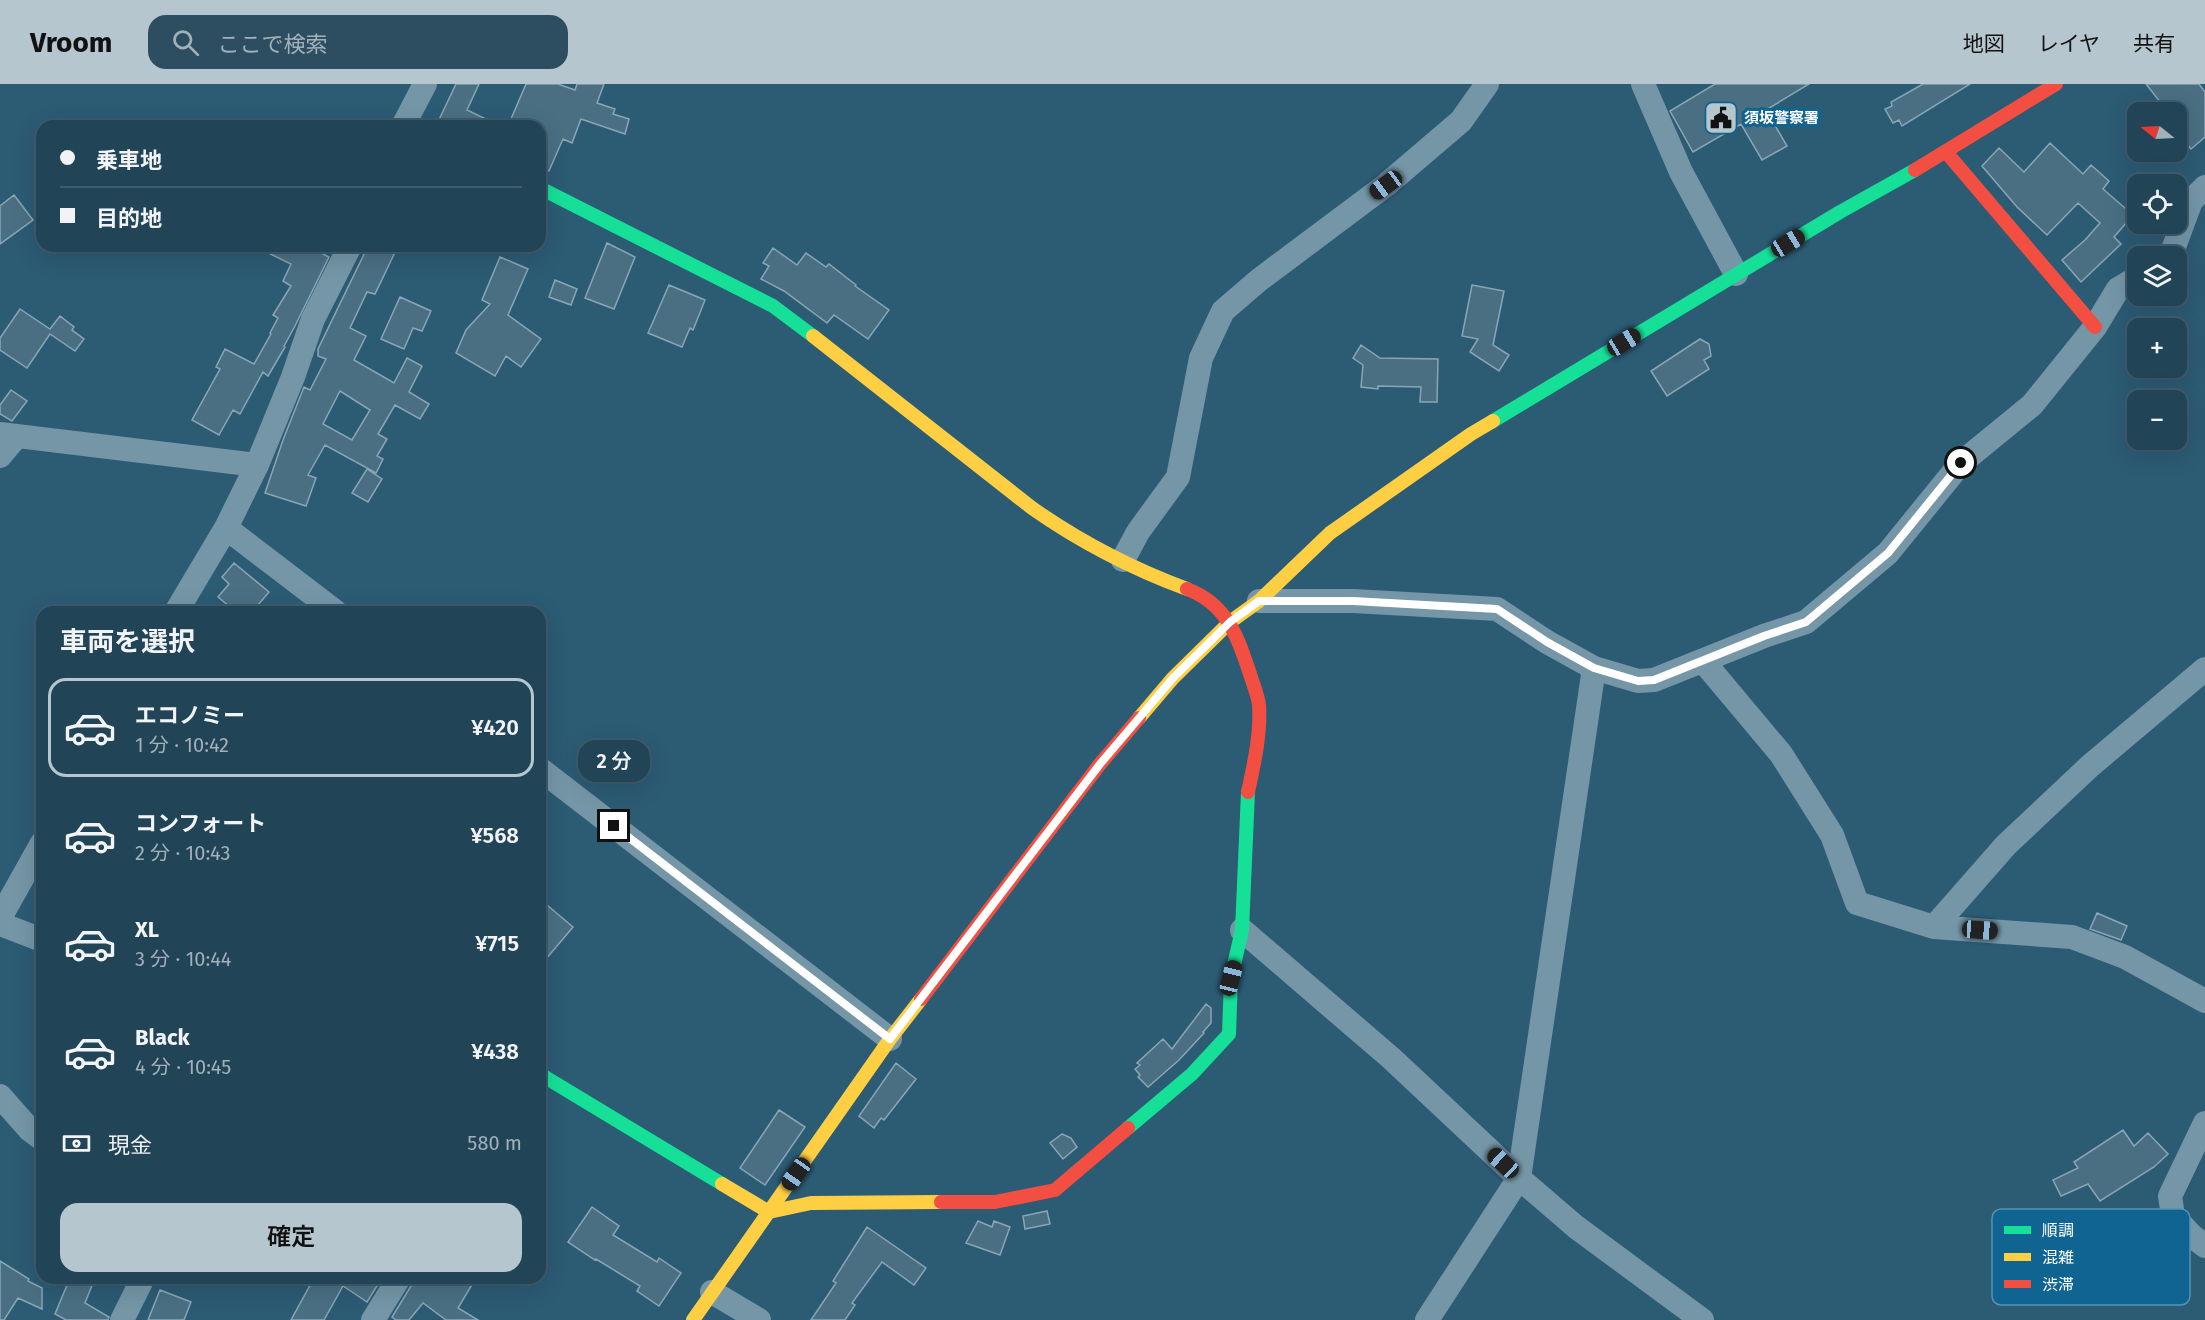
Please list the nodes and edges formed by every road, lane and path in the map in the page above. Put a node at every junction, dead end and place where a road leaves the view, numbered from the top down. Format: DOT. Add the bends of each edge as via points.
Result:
graph roads {
  1 [pos="425,84"];
  2 [pos="1487,84"];
  3 [pos="1643,84"];
  4 [pos="2056,84"];
  5 [pos="407,120"];
  6 [pos="1946,152"];
  7 [pos="2205,187"];
  8 [pos="546,191"];
  9 [pos="2174,246"];
  10 [pos="347,252"];
  11 [pos="1736,274"];
  12 [pos="2127,284"];
  13 [pos="2095,327"];
  14 [pos="8,435"];
  15 [pos="0,456"];
  16 [pos="257,465"];
  17 [pos="226,528"];
  18 [pos="1123,560"];
  19 [pos="1259,601"];
  20 [pos="180,606"];
  21 [pos="328,606"];
  22 [pos="1230,622"];
  23 [pos="1703,661"];
  24 [pos="1594,668"];
  25 [pos="2205,669"];
  26 [pos="546,774"];
  27 [pos="36,854"];
  28 [pos="0,918"];
  29 [pos="0,924"];
  30 [pos="1934,927"];
  31 [pos="1242,930"];
  32 [pos="36,938"];
  33 [pos="2205,1001"];
  34 [pos="890,1039"];
  35 [pos="546,1078"];
  36 [pos="0,1096"];
  37 [pos="2205,1123"];
  38 [pos="36,1134"];
  39 [pos="1519,1178"];
  40 [pos="2172,1209"];
  41 [pos="770,1212"];
  42 [pos="2190,1234"];
  43 [pos="2205,1246"];
  44 [pos="140,1284"];
  45 [pos="395,1284"];
  46 [pos="712,1292"];
  47 [pos="122,1320"];
  48 [pos="373,1320"];
  49 [pos="693,1320"];
  50 [pos="759,1320"];
  51 [pos="1427,1320"];
  52 [pos="1702,1320"];
  1 -- 5 [label="street"];
  2 -- 18 [label="street" via="1461,121 1386,185 1258,280 1223,311 1201,358 1178,477"];
  3 -- 11 [label="street" via="1681,172"];
  4 -- 6 [label="street"];
  6 -- 11 [label="street"];
  6 -- 13 [label="street"];
  7 -- 9 [label="street" via="2191,201"];
  8 -- 18 [label="street" via="773,306 1032,508 1059,527"];
  10 -- 16 [label="street" via="313,319"];
  11 -- 19 [label="street" via="1471,434 1330,533"];
  12 -- 13 [label="street" via="2118,289"];
  13 -- 23 [label="street" via="2031,405 1961,463 1888,553 1806,622"];
  14 -- 15 [label="street"];
  14 -- 16 [label="street"];
  16 -- 17 [label="street"];
  17 -- 20 [label="street"];
  17 -- 21 [label="street"];
  18 -- 22 [label="street" via="1200,594"];
  19 -- 22 [label="street"];
  19 -- 24 [label="street" via="1353,601 1497,609"];
  22 -- 31 [label="street" via="1259,704 1257,748 1246,799"];
  22 -- 34 [label="street" via="1173,678 1100,764"];
  23 -- 24 [label="street" via="1646,681"];
  23 -- 30 [label="street" via="1781,754 1832,835 1857,903"];
  24 -- 39 [label="street"];
  25 -- 30 [label="street" via="2090,766 2006,846"];
  26 -- 34 [label="street"];
  27 -- 28 [label="street"];
  29 -- 32 [label="street"];
  30 -- 33 [label="street" via="2072,937 2125,957"];
  31 -- 39 [label="street" via="1391,1058"];
  31 -- 41 [label="street" via="1231,978 1228,1034 1192,1074 1055,1190 995,1202 811,1203"];
  34 -- 41 [label="street"];
  35 -- 41 [label="street"];
  36 -- 38 [label="street"];
  37 -- 40 [label="street" via="2170,1196"];
  39 -- 51 [label="street"];
  39 -- 52 [label="street" via="1576,1227"];
  41 -- 46 [label="street"];
  42 -- 43 [label="street"];
  44 -- 47 [label="street"];
  45 -- 48 [label="street"];
  46 -- 49 [label="street"];
  46 -- 50 [label="street"];
}
